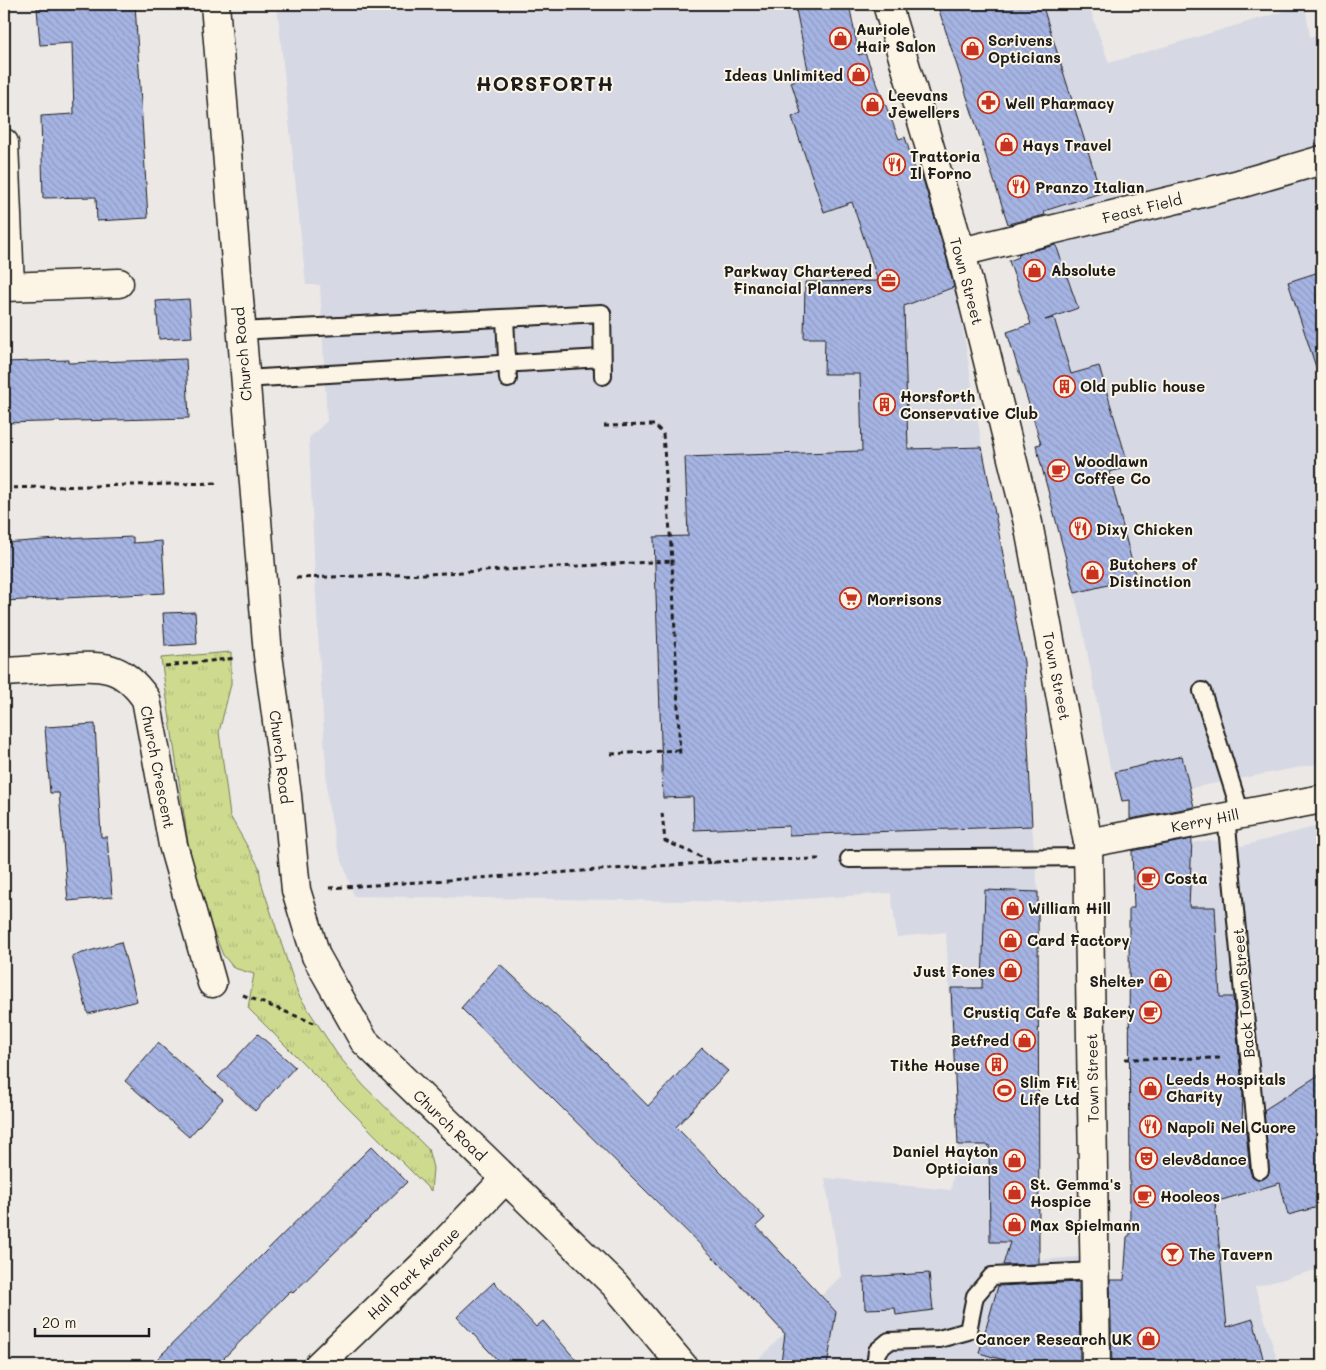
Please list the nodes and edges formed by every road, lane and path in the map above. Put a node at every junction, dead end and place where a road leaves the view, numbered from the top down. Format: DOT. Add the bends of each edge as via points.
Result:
graph roads {
  1 [pos="215,4"];
  2 [pos="887,4"];
  3 [pos="4,142"];
  4 [pos="1322,160"];
  5 [pos="961,252"];
  6 [pos="120,282"];
  7 [pos="7,286"];
  8 [pos="505,318"];
  9 [pos="240,331"];
  10 [pos="602,358"];
  11 [pos="508,371"];
  12 [pos="603,376"];
  13 [pos="244,379"];
  14 [pos="604,426"];
  15 [pos="252,478"];
  16 [pos="4,488"];
  17 [pos="672,561"];
  18 [pos="261,579"];
  19 [pos="268,655"];
  20 [pos="4,672"];
  21 [pos="117,672"];
  22 [pos="1202,691"];
  23 [pos="680,750"];
  24 [pos="611,754"];
  25 [pos="680,756"];
  26 [pos="1322,799"];
  27 [pos="662,813"];
  28 [pos="1234,815"];
  29 [pos="1089,850"];
  30 [pos="849,858"];
  31 [pos="715,863"];
  32 [pos="296,890"];
  33 [pos="212,983"];
  34 [pos="364,1041"];
  35 [pos="1249,1058"];
  36 [pos="1092,1059"];
  37 [pos="1260,1170"];
  38 [pos="505,1179"];
  39 [pos="1095,1271"];
  40 [pos="318,1366"];
  41 [pos="683,1366"];
  42 [pos="876,1366"];
  43 [pos="1096,1366"];
  1 -- 9 [label="street, Church Road"];
  2 -- 5 [label="street, Town Street"];
  3 -- 7 [label="street"];
  4 -- 5 [label="street, Feast Field" via="1239,184"];
  5 -- 29 [label="street, Town Street" via="1028,523"];
  6 -- 7 [label="street"];
  8 -- 9 [label="lane"];
  8 -- 10 [label="lane" via="602,313"];
  8 -- 11 [label="lane"];
  9 -- 13 [label="street, Church Road"];
  10 -- 11 [label="lane"];
  10 -- 12 [label="lane"];
  11 -- 13 [label="lane"];
  13 -- 15 [label="street, Church Road"];
  14 -- 17 [label="path" via="655,425 663,434"];
  15 -- 16 [label="path" via="205,485"];
  15 -- 18 [label="street, Church Road"];
  17 -- 18 [label="path" via="435,574"];
  17 -- 23 [label="path"];
  18 -- 19 [label="street, Church Road"];
  19 -- 21 [label="path"];
  19 -- 32 [label="street, Church Road"];
  20 -- 21 [label="street, Church Crescent" via="98,665"];
  21 -- 33 [label="street, Church Crescent" via="136,684 146,699 173,844"];
  22 -- 28 [label="lane, Back Town Street"];
  23 -- 24 [label="path"];
  23 -- 25 [label="path"];
  26 -- 28 [label="street, Kerry Hill"];
  27 -- 31 [label="path" via="664,840"];
  28 -- 29 [label="street, Kerry Hill"];
  28 -- 35 [label="lane, Back Town Street"];
  29 -- 30 [label="lane"];
  29 -- 36 [label="street, Town Street"];
  30 -- 31 [label="path"];
  31 -- 32 [label="path"];
  32 -- 34 [label="street, Church Road" via="316,956"];
  33 -- 34 [label="path"];
  34 -- 38 [label="street, Church Road"];
  35 -- 36 [label="path"];
  35 -- 37 [label="lane, Back Town Street"];
  36 -- 39 [label="street, Town Street"];
  38 -- 40 [label="street, Hall Park Avenue" via="422,1266"];
  38 -- 41 [label="street, Church Road" via="615,1285"];
  39 -- 42 [label="lane" via="992,1276 975,1296 968,1331 939,1339 889,1341 877,1351"];
  39 -- 43 [label="street, Town Street"];
}
